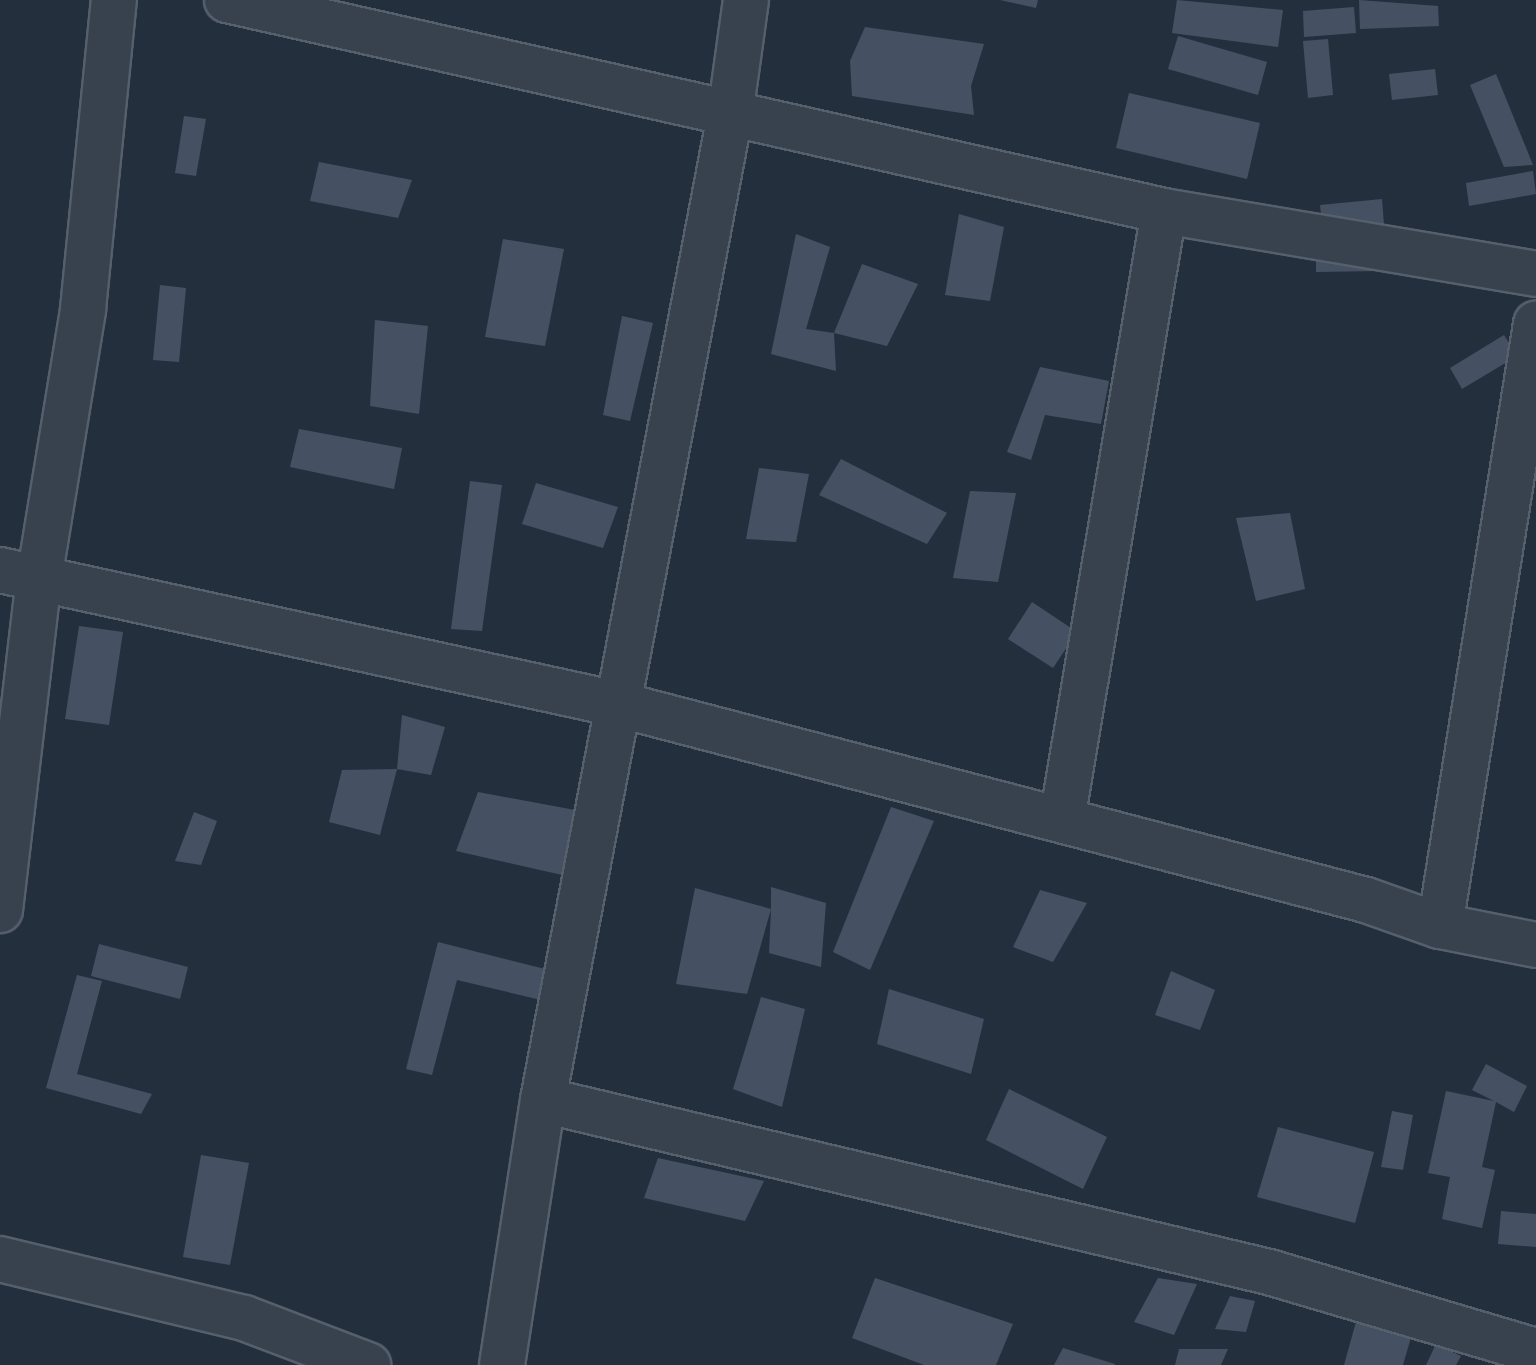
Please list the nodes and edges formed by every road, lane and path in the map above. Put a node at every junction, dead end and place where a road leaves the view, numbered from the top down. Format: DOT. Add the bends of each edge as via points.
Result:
graph roads {
  1 [pos="114,0"];
  2 [pos="227,0"];
  3 [pos="746,0"];
  4 [pos="730,115"];
  5 [pos="1164,211"];
  6 [pos="1536,274"];
  7 [pos="1536,324"];
  8 [pos="20,575"];
  9 [pos="621,705"];
  10 [pos="1062,820"];
  11 [pos="0,910"];
  12 [pos="1440,926"];
  13 [pos="1536,945"];
  14 [pos="543,1100"];
  15 [pos="0,1259"];
  16 [pos="1536,1351"];
  17 [pos="368,1365"];
  18 [pos="502,1365"];
  1 -- 8 [label="street" via="83,309"];
  2 -- 4 [label="street"];
  3 -- 4 [label="street"];
  4 -- 5 [label="street"];
  4 -- 9 [label="street"];
  5 -- 6 [label="street"];
  5 -- 10 [label="street"];
  7 -- 12 [label="street"];
  8 -- 9 [label="street"];
  8 -- 11 [label="street"];
  9 -- 10 [label="street"];
  9 -- 14 [label="street"];
  10 -- 12 [label="street" via="1366,900"];
  12 -- 13 [label="street"];
  14 -- 16 [label="street" via="1269,1272"];
  14 -- 18 [label="street"];
  15 -- 17 [label="street" via="244,1318"];
}
